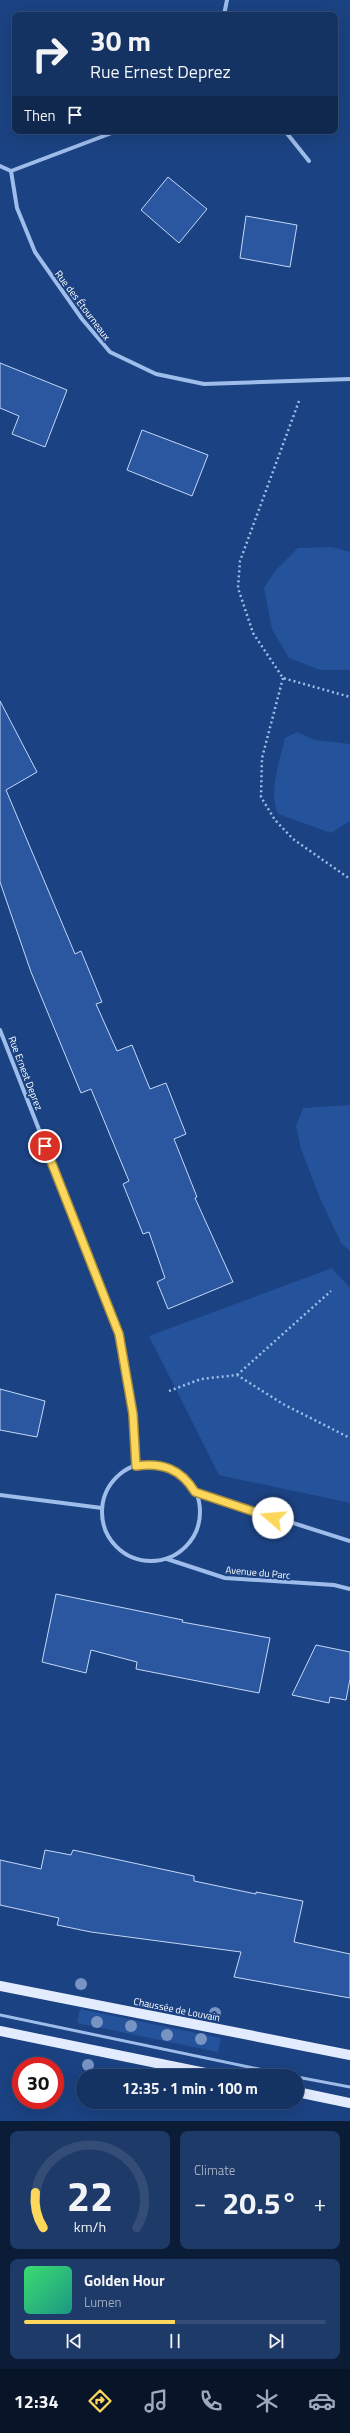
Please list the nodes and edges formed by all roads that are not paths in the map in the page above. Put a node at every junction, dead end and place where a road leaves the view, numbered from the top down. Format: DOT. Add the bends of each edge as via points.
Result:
graph roads {
  1 [pos="227,0"];
  2 [pos="225,12"];
  3 [pos="109,134"];
  4 [pos="287,134"];
  5 [pos="309,161"];
  6 [pos="0,166"];
  7 [pos="11,171"];
  8 [pos="350,379"];
  9 [pos="0,1030"];
  10 [pos="136,1466"];
  11 [pos="195,1492"];
  12 [pos="0,1495"];
  13 [pos="102,1508"];
  14 [pos="350,1541"];
  15 [pos="167,1559"];
  16 [pos="350,1589"];
  17 [pos="0,1986"];
  18 [pos="0,2015"];
  19 [pos="0,2031"];
  20 [pos="350,2055"];
  21 [pos="186,2069"];
  22 [pos="258,2069"];
  23 [pos="304,2078"];
  24 [pos="350,2087"];
  25 [pos="304,2093"];
  26 [pos="350,2103"];
  1 -- 2 [label="street"];
  3 -- 7 [label="street"];
  4 -- 5 [label="street"];
  6 -- 7 [label="street"];
  7 -- 8 [label="street, Rue des Étourneaux" via="17,208 35,252 82,319 110,352 156,374 204,384"];
  9 -- 10 [label="street, Rue Ernest Deprez" via="119,1334 133,1414"];
  10 -- 11 [label="street, Avenue du Parc" via="164,1465 188,1480"];
  10 -- 13 [label="street, Avenue du Parc" via="123,1472 113,1481 106,1492"];
  11 -- 14 [label="street"];
  11 -- 15 [label="street, Avenue du Parc" via="200,1508 198,1524 192,1539 181,1551"];
  12 -- 13 [label="street"];
  13 -- 15 [label="street, Avenue du Parc" via="103,1524 110,1539 121,1551 135,1559"];
  15 -- 16 [label="street, Avenue du Parc" via="225,1578"];
  17 -- 20 [label="main road, Chaussée de Louvain"];
  18 -- 22 [label="lane"];
  19 -- 21 [label="main road"];
  23 -- 24 [label="lane"];
  25 -- 26 [label="main road"];
}
